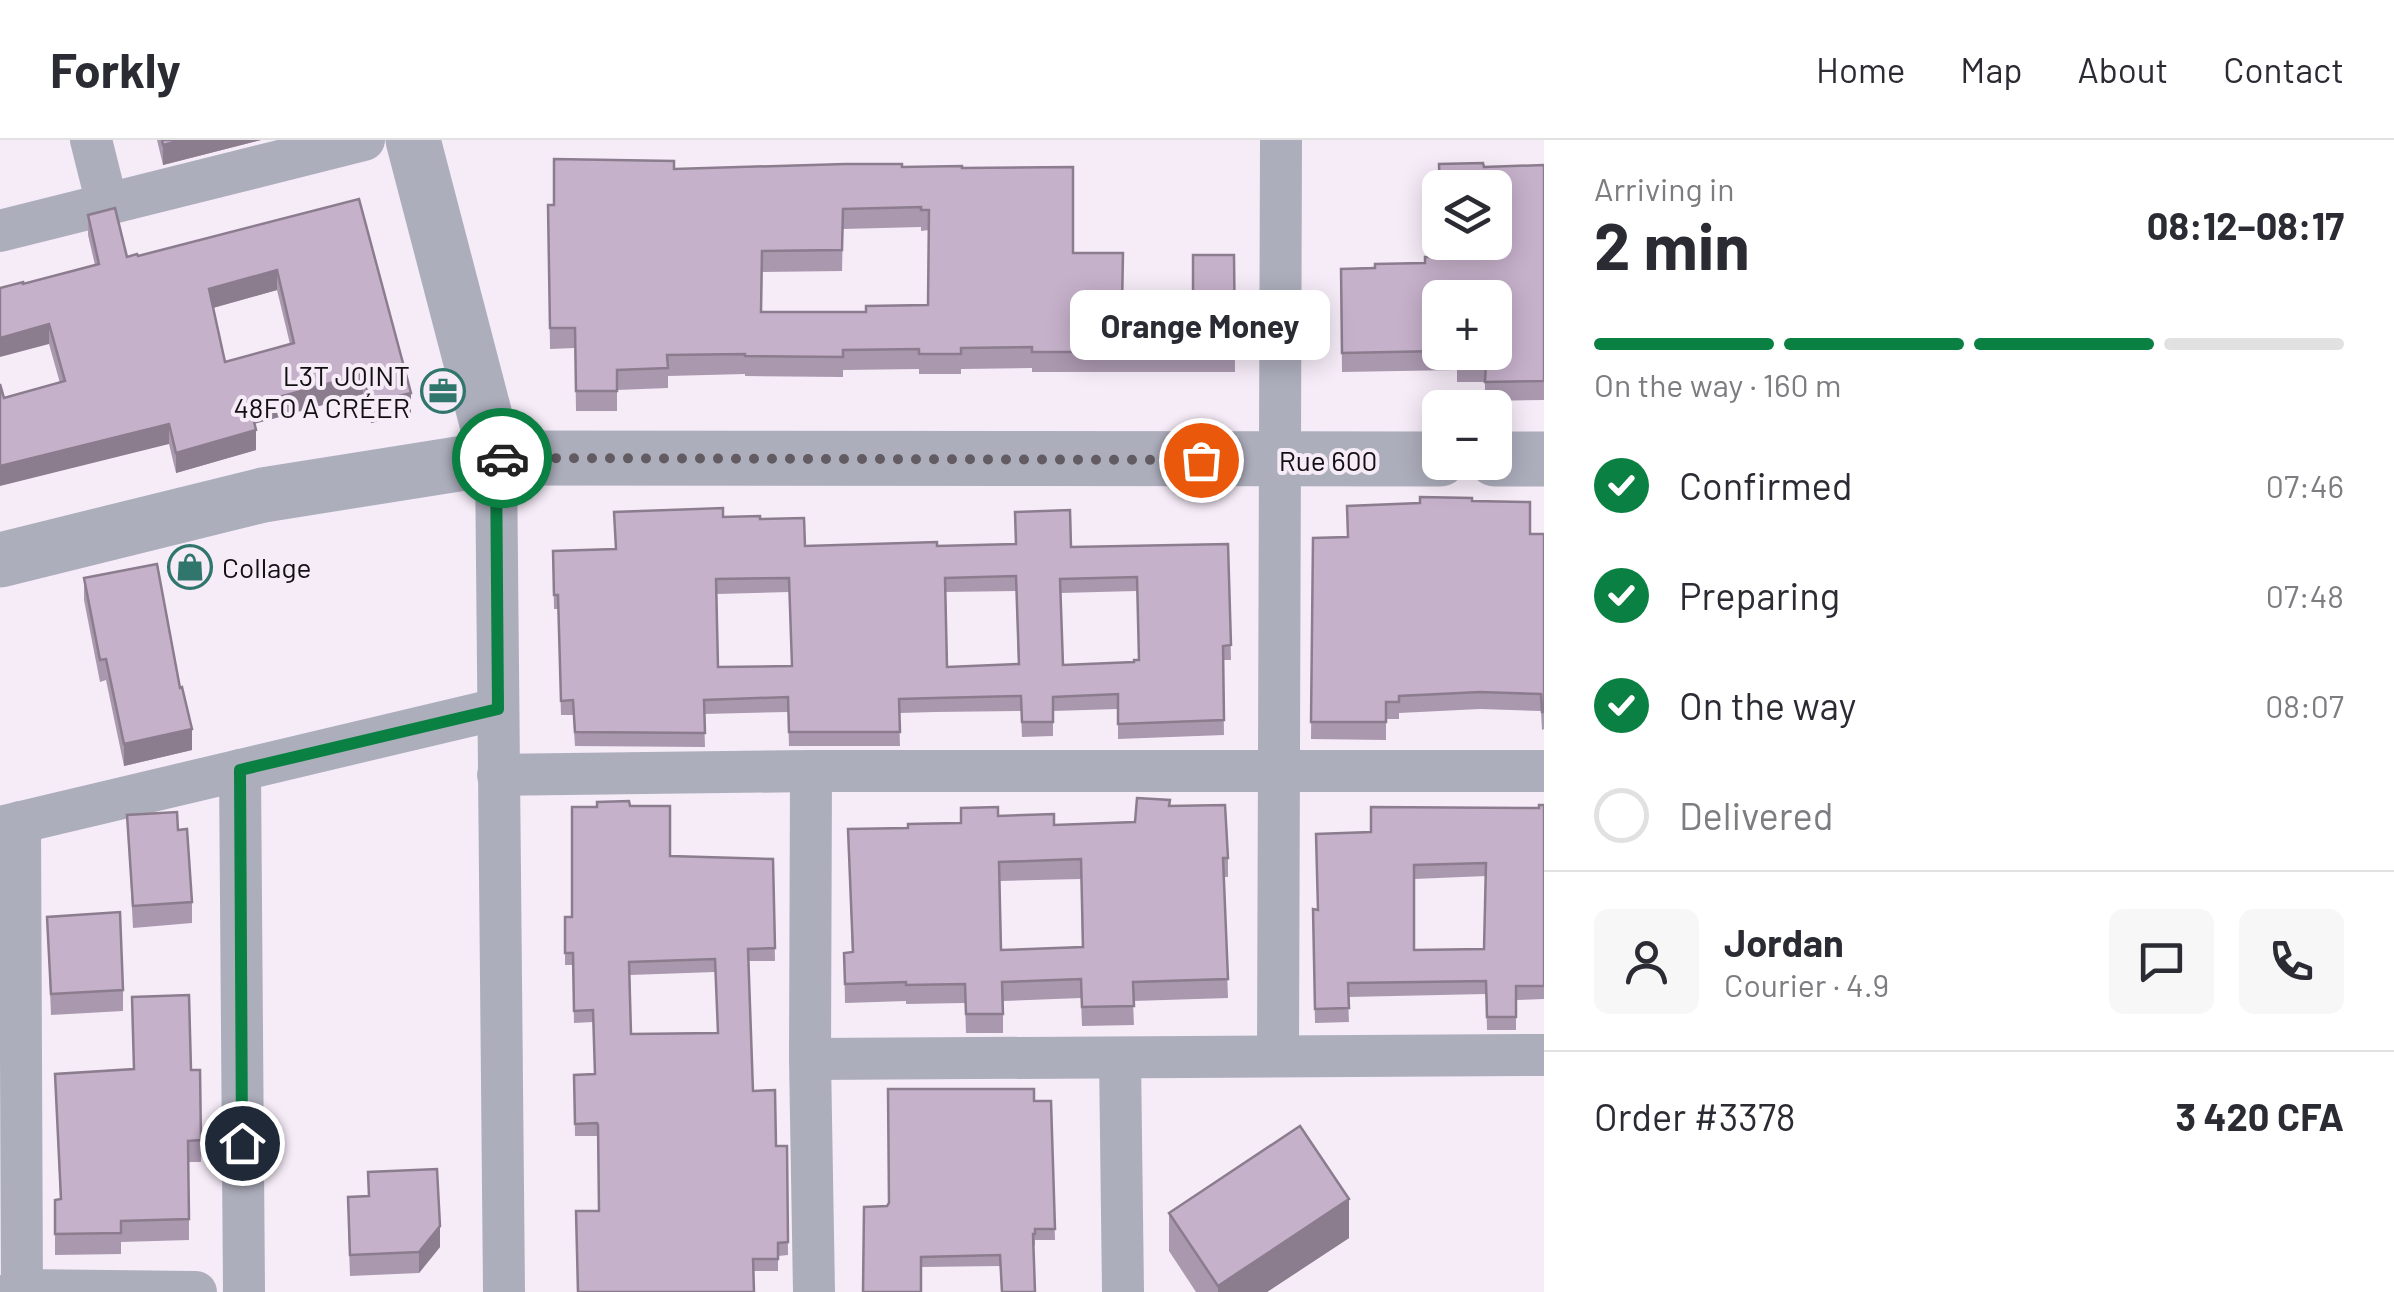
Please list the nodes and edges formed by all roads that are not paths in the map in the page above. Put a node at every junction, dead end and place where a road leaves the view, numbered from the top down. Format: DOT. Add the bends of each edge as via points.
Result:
graph roads {
  1 [pos="91,140"];
  2 [pos="364,140"];
  3 [pos="413,140"];
  4 [pos="1280,140"];
  5 [pos="107,204"];
  6 [pos="0,231"];
  7 [pos="496,458"];
  8 [pos="1544,458"];
  9 [pos="1422,459"];
  10 [pos="1512,459"];
  11 [pos="1280,460"];
  12 [pos="0,560"];
  13 [pos="498,709"];
  14 [pos="240,770"];
  15 [pos="1278,770"];
  16 [pos="812,771"];
  17 [pos="1544,771"];
  18 [pos="498,775"];
  19 [pos="10,824"];
  20 [pos="11,1046"];
  21 [pos="1544,1055"];
  22 [pos="1278,1056"];
  23 [pos="1120,1058"];
  24 [pos="810,1059"];
  25 [pos="19,1291"];
  26 [pos="196,1292"];
  27 [pos="244,1292"];
  28 [pos="504,1292"];
  29 [pos="814,1292"];
  30 [pos="1122,1292"];
  1 -- 5 [label="street"];
  2 -- 5 [label="street"];
  3 -- 7 [label="street"];
  4 -- 11 [label="street"];
  5 -- 6 [label="street"];
  7 -- 11 [label="street, Rue 600"];
  7 -- 12 [label="street, Rue 600" via="262,495"];
  7 -- 13 [label="street"];
  8 -- 10 [label="street"];
  9 -- 11 [label="street, Rue 600"];
  11 -- 15 [label="street"];
  13 -- 14 [label="street"];
  13 -- 18 [label="street"];
  14 -- 19 [label="street"];
  14 -- 27 [label="street"];
  15 -- 16 [label="street"];
  15 -- 17 [label="street"];
  15 -- 22 [label="street"];
  16 -- 18 [label="street"];
  16 -- 24 [label="street"];
  18 -- 28 [label="street"];
  19 -- 20 [label="street"];
  20 -- 25 [label="street"];
  21 -- 22 [label="street"];
  22 -- 23 [label="street"];
  23 -- 24 [label="street"];
  23 -- 30 [label="street"];
  24 -- 29 [label="street"];
  25 -- 26 [label="street"];
}
